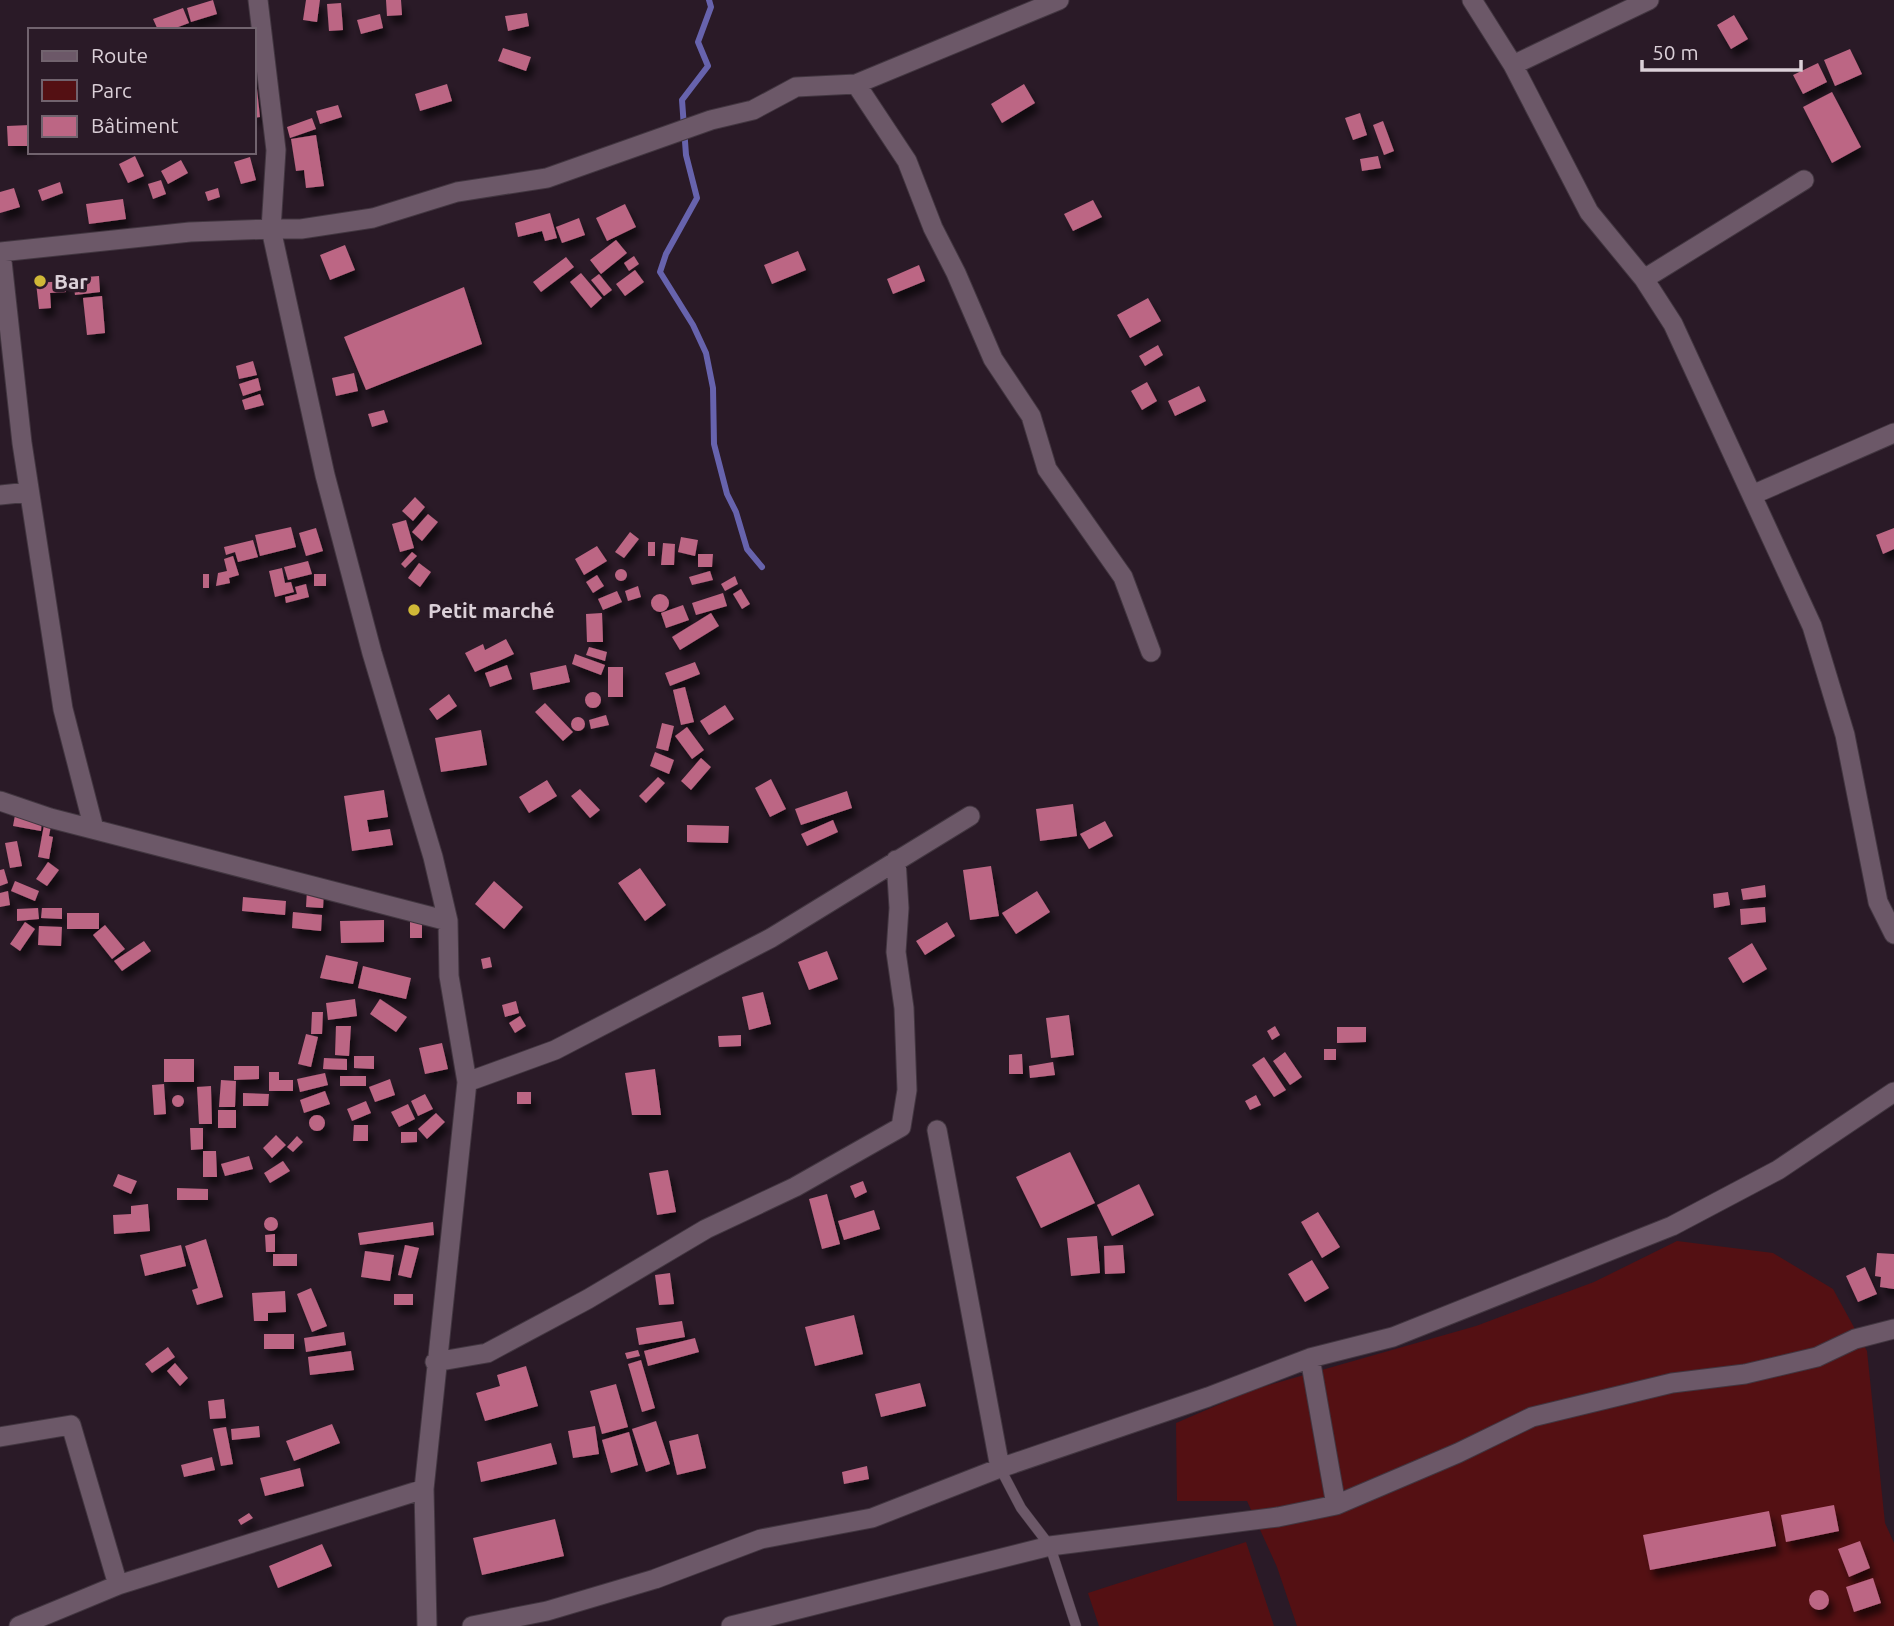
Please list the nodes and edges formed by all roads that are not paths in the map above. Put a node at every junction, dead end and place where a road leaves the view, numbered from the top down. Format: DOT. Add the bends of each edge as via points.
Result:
graph roads {
  1 [pos="258,0"];
  2 [pos="1059,0"];
  3 [pos="1472,0"];
  4 [pos="1649,0"];
  5 [pos="1513,65"];
  6 [pos="856,84"];
  7 [pos="1804,180"];
  8 [pos="271,229"];
  9 [pos="0,252"];
  10 [pos="1644,279"];
  11 [pos="1894,433"];
  12 [pos="29,492"];
  13 [pos="0,495"];
  14 [pos="1752,495"];
  15 [pos="1151,652"];
  16 [pos="0,801"];
  17 [pos="970,816"];
  18 [pos="94,829"];
  19 [pos="896,860"];
  20 [pos="448,921"];
  21 [pos="1894,934"];
  22 [pos="467,1082"];
  23 [pos="1894,1092"];
  24 [pos="937,1130"];
  25 [pos="1894,1329"];
  26 [pos="1310,1358"];
  27 [pos="435,1362"];
  28 [pos="0,1437"];
  29 [pos="1000,1468"];
  30 [pos="424,1489"];
  31 [pos="1336,1505"];
  32 [pos="1049,1546"];
  33 [pos="118,1585"];
  34 [pos="19,1626"];
  35 [pos="427,1626"];
  36 [pos="472,1626"];
  37 [pos="731,1626"];
  38 [pos="1076,1626"];
  1 -- 8 [label="street" via="276,150"];
  2 -- 6 [label="street"];
  3 -- 5 [label="street"];
  4 -- 5 [label="street"];
  5 -- 10 [label="street" via="1589,212"];
  6 -- 8 [label="street" via="796,87 753,110 711,120 547,178 457,192 373,218"];
  6 -- 15 [label="street" via="907,161 993,359 1031,416 1047,469 1123,577"];
  7 -- 10 [label="street"];
  8 -- 9 [label="street" via="190,232"];
  8 -- 20 [label="street" via="325,475"];
  9 -- 12 [label="street"];
  10 -- 14 [label="street" via="1674,324"];
  11 -- 14 [label="street"];
  12 -- 13 [label="street"];
  12 -- 18 [label="street" via="63,709"];
  14 -- 21 [label="street" via="1812,626 1845,736 1878,902"];
  16 -- 18 [label="street"];
  17 -- 19 [label="street"];
  18 -- 20 [label="street"];
  19 -- 22 [label="street" via="771,938 555,1050"];
  19 -- 27 [label="street" via="896,951 907,1090 901,1127 795,1187 706,1229 487,1353"];
  20 -- 22 [label="street" via="449,976"];
  22 -- 27 [label="street"];
  23 -- 26 [label="street" via="1778,1170 1672,1226 1393,1337"];
  24 -- 29 [label="street"];
  25 -- 31 [label="street" via="1854,1339 1816,1357 1745,1374 1672,1383 1532,1417"];
  26 -- 29 [label="street"];
  26 -- 31 [label="street"];
  27 -- 30 [label="street"];
  28 -- 33 [label="street" via="71,1425"];
  29 -- 32 [label="lane"];
  29 -- 36 [label="street" via="872,1518 761,1539 656,1580 547,1611"];
  30 -- 33 [label="street"];
  30 -- 35 [label="street"];
  31 -- 32 [label="street"];
  32 -- 37 [label="street"];
  32 -- 38 [label="lane"];
  33 -- 34 [label="street"];
}
